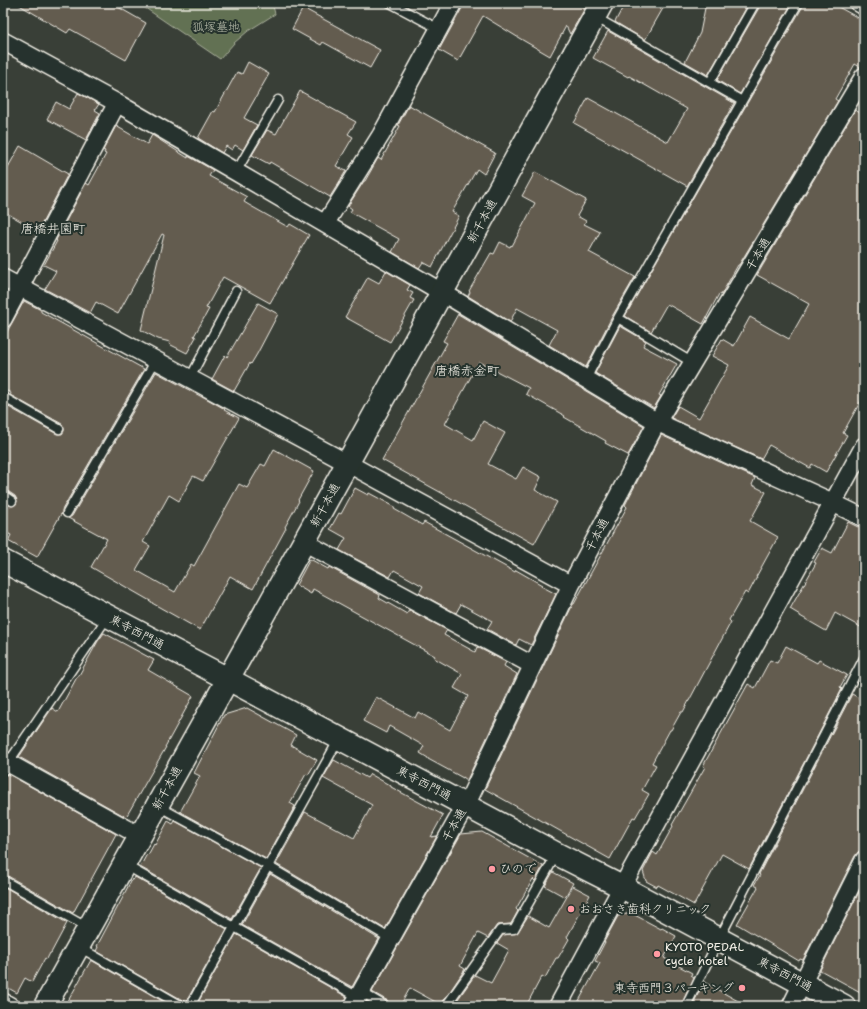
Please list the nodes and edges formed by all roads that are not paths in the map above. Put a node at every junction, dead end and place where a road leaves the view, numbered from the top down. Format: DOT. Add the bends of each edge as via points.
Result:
graph roads {
  1 [pos="390,3"];
  2 [pos="453,3"];
  3 [pos="755,3"];
  4 [pos="798,3"];
  5 [pos="859,3"];
  6 [pos="864,6"];
  7 [pos="599,10"];
  8 [pos="439,29"];
  9 [pos="3,41"];
  10 [pos="864,76"];
  11 [pos="710,82"];
  12 [pos="278,100"];
  13 [pos="742,101"];
  14 [pos="117,103"];
  15 [pos="236,172"];
  16 [pos="325,224"];
  17 [pos="3,278"];
  18 [pos="20,287"];
  19 [pos="236,290"];
  20 [pos="442,292"];
  21 [pos="3,318"];
  22 [pos="618,318"];
  23 [pos="156,360"];
  24 [pos="693,363"];
  25 [pos="190,378"];
  26 [pos="586,379"];
  27 [pos="3,397"];
  28 [pos="658,422"];
  29 [pos="59,429"];
  30 [pos="864,446"];
  31 [pos="348,463"];
  32 [pos="3,495"];
  33 [pos="12,501"];
  34 [pos="833,503"];
  35 [pos="67,513"];
  36 [pos="864,518"];
  37 [pos="304,542"];
  38 [pos="3,562"];
  39 [pos="571,585"];
  40 [pos="108,617"];
  41 [pos="864,658"];
  42 [pos="532,665"];
  43 [pos="228,679"];
  44 [pos="339,738"];
  45 [pos="4,764"];
  46 [pos="157,805"];
  47 [pos="465,805"];
  48 [pos="140,836"];
  49 [pos="557,854"];
  50 [pos="864,860"];
  51 [pos="124,864"];
  52 [pos="268,866"];
  53 [pos="3,880"];
  54 [pos="622,887"];
  55 [pos="234,927"];
  56 [pos="89,928"];
  57 [pos="391,938"];
  58 [pos="719,939"];
  59 [pos="78,947"];
  60 [pos="802,983"];
  61 [pos="358,999"];
  62 [pos="3,1002"];
  63 [pos="10,1006"];
  64 [pos="46,1006"];
  65 [pos="182,1006"];
  66 [pos="190,1006"];
  67 [pos="385,1006"];
  68 [pos="446,1006"];
  69 [pos="558,1006"];
  70 [pos="686,1006"];
  71 [pos="791,1006"];
  72 [pos="844,1006"];
  1 -- 8 [label="lane"];
  2 -- 8 [label="street"];
  3 -- 11 [label="lane"];
  4 -- 13 [label="lane"];
  5 -- 6 [label="street"];
  7 -- 11 [label="lane"];
  7 -- 20 [label="street, 新千本通"];
  8 -- 16 [label="street" via="381,135"];
  9 -- 14 [label="street"];
  10 -- 24 [label="street, 千本通"];
  11 -- 13 [label="lane"];
  12 -- 15 [label="lane"];
  13 -- 22 [label="lane"];
  14 -- 15 [label="street"];
  14 -- 18 [label="street"];
  15 -- 16 [label="street"];
  16 -- 20 [label="street"];
  17 -- 18 [label="street"];
  18 -- 21 [label="street"];
  18 -- 23 [label="street"];
  19 -- 25 [label="lane"];
  20 -- 26 [label="street"];
  20 -- 31 [label="street, 新千本通"];
  22 -- 24 [label="lane"];
  22 -- 26 [label="lane"];
  23 -- 25 [label="street"];
  23 -- 35 [label="lane"];
  24 -- 28 [label="street, 千本通"];
  25 -- 31 [label="street"];
  26 -- 28 [label="street"];
  27 -- 29 [label="lane"];
  28 -- 34 [label="street"];
  28 -- 39 [label="street, 千本通"];
  30 -- 34 [label="street"];
  31 -- 37 [label="street, 新千本通"];
  31 -- 39 [label="street"];
  32 -- 33 [label="lane"];
  34 -- 36 [label="street"];
  34 -- 54 [label="street"];
  37 -- 42 [label="street"];
  37 -- 43 [label="street, 新千本通"];
  38 -- 40 [label="street, 東寺西門通"];
  39 -- 42 [label="street, 千本通"];
  40 -- 43 [label="street, 東寺西門通"];
  40 -- 45 [label="lane"];
  41 -- 58 [label="lane"];
  42 -- 47 [label="street, 千本通"];
  43 -- 44 [label="street, 東寺西門通"];
  43 -- 46 [label="street, 新千本通"];
  44 -- 47 [label="street, 東寺西門通"];
  44 -- 52 [label="lane"];
  45 -- 48 [label="street"];
  46 -- 48 [label="street, 新千本通"];
  46 -- 52 [label="lane"];
  47 -- 49 [label="street, 東寺西門通"];
  47 -- 57 [label="street, 千本通"];
  48 -- 51 [label="street, 新千本通"];
  49 -- 54 [label="street, 東寺西門通"];
  49 -- 68 [label="lane" via="514,929 500,930"];
  50 -- 60 [label="street"];
  51 -- 55 [label="lane"];
  51 -- 56 [label="street, 新千本通"];
  52 -- 55 [label="lane"];
  52 -- 57 [label="lane"];
  53 -- 56 [label="lane"];
  54 -- 58 [label="street, 東寺西門通"];
  54 -- 69 [label="street"];
  55 -- 61 [label="lane"];
  55 -- 66 [label="lane"];
  56 -- 59 [label="street, 新千本通"];
  57 -- 61 [label="street, 千本通"];
  58 -- 60 [label="street, 東寺西門通"];
  58 -- 70 [label="lane"];
  59 -- 64 [label="street, 新千本通"];
  59 -- 65 [label="lane"];
  60 -- 71 [label="street"];
  60 -- 72 [label="street, 東寺西門通"];
  61 -- 67 [label="lane"];
  62 -- 63 [label="street"];
}
